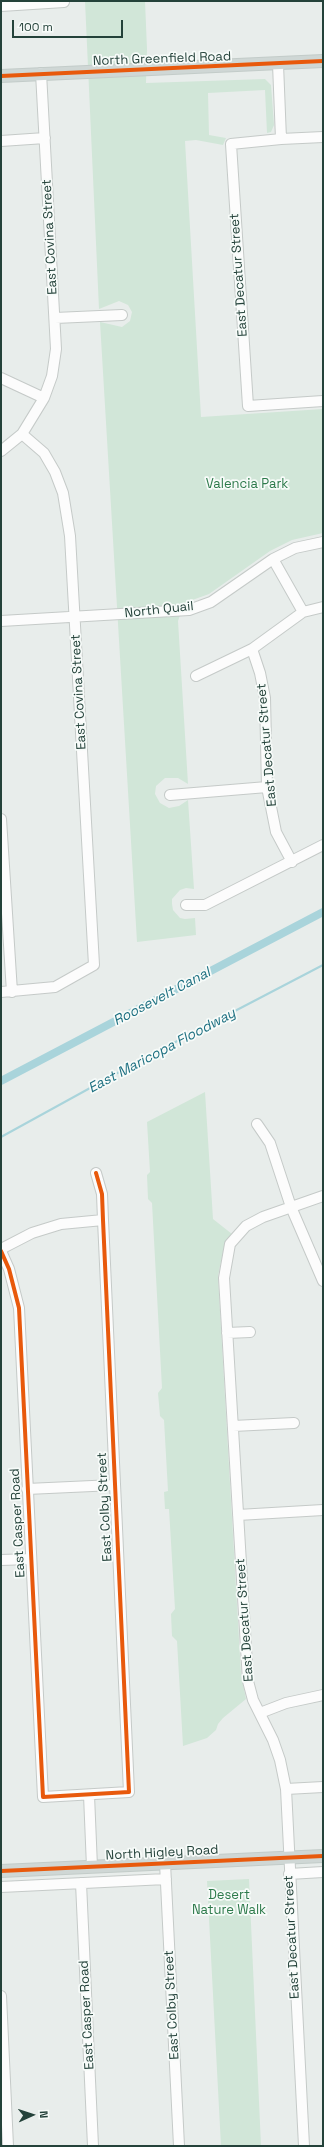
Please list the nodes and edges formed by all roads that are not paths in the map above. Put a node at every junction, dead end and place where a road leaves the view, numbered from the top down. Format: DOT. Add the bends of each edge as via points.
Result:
graph roads {
  1 [pos="64,2"];
  2 [pos="1,6"];
  3 [pos="323,61"];
  4 [pos="278,64"];
  5 [pos="41,73"];
  6 [pos="1,76"];
  7 [pos="323,137"];
  8 [pos="44,138"];
  9 [pos="281,138"];
  10 [pos="1,141"];
  11 [pos="122,315"];
  12 [pos="55,318"];
  13 [pos="1,378"];
  14 [pos="44,398"];
  15 [pos="323,401"];
  16 [pos="22,434"];
  17 [pos="1,451"];
  18 [pos="323,542"];
  19 [pos="273,559"];
  20 [pos="323,607"];
  21 [pos="303,612"];
  22 [pos="74,617"];
  23 [pos="1,621"];
  24 [pos="252,649"];
  25 [pos="196,676"];
  26 [pos="267,787"];
  27 [pos="170,795"];
  28 [pos="1,819"];
  29 [pos="323,845"];
  30 [pos="292,862"];
  31 [pos="186,905"];
  32 [pos="1,992"];
  33 [pos="12,992"];
  34 [pos="257,1124"];
  35 [pos="96,1172"];
  36 [pos="323,1196"];
  37 [pos="290,1207"];
  38 [pos="103,1220"];
  39 [pos="1,1250"];
  40 [pos="323,1281"];
  41 [pos="250,1332"];
  42 [pos="228,1333"];
  43 [pos="294,1423"];
  44 [pos="233,1426"];
  45 [pos="114,1485"];
  46 [pos="27,1489"];
  47 [pos="323,1510"];
  48 [pos="238,1515"];
  49 [pos="30,1559"];
  50 [pos="1,1560"];
  51 [pos="323,1695"];
  52 [pos="260,1713"];
  53 [pos="323,1787"];
  54 [pos="286,1789"];
  55 [pos="89,1795"];
  56 [pos="323,1856"];
  57 [pos="288,1857"];
  58 [pos="165,1863"];
  59 [pos="92,1867"];
  60 [pos="1,1871"];
  61 [pos="323,1872"];
  62 [pos="289,1874"];
  63 [pos="166,1879"];
  64 [pos="81,1883"];
  65 [pos="1,1888"];
  66 [pos="1,1996"];
  67 [pos="8,2146"];
  68 [pos="94,2146"];
  69 [pos="179,2146"];
  70 [pos="304,2146"];
  1 -- 2 [label="street"];
  3 -- 4 [label="main road, North Greenfield Road"];
  4 -- 5 [label="main road, North Greenfield Road"];
  4 -- 9 [label="street"];
  5 -- 6 [label="main road, North Greenfield Road"];
  5 -- 8 [label="street, East Covina Street"];
  7 -- 9 [label="street"];
  8 -- 10 [label="street"];
  8 -- 12 [label="street, East Covina Street"];
  9 -- 15 [label="street, East Decatur Street" via="231,144 248,406"];
  11 -- 12 [label="street"];
  12 -- 14 [label="street, East Covina Street" via="55,363"];
  13 -- 14 [label="street"];
  14 -- 16 [label="street, East Covina Street"];
  16 -- 17 [label="street, East Covina Street"];
  16 -- 22 [label="street, East Covina Street" via="44,453 63,493 70,536"];
  18 -- 19 [label="street, North Quail" via="295,548"];
  19 -- 21 [label="street"];
  19 -- 22 [label="street, North Quail" via="211,602 189,610"];
  20 -- 21 [label="street"];
  21 -- 24 [label="street"];
  22 -- 23 [label="street, North Quail"];
  22 -- 33 [label="street, East Covina Street" via="94,965 55,987"];
  24 -- 25 [label="street"];
  24 -- 26 [label="street, East Decatur Street" via="265,698"];
  26 -- 27 [label="street"];
  26 -- 30 [label="street, East Decatur Street" via="276,832"];
  28 -- 33 [label="street"];
  29 -- 30 [label="street"];
  30 -- 31 [label="street" via="205,905"];
  32 -- 33 [label="street"];
  34 -- 37 [label="street" via="270,1143"];
  35 -- 38 [label="street, East Colby Street" via="102,1194"];
  36 -- 37 [label="street"];
  37 -- 40 [label="street"];
  37 -- 42 [label="street, East Decatur Street" via="252,1222 237,1234 230,1244 224,1278"];
  38 -- 39 [label="street" via="61,1224 32,1233"];
  38 -- 45 [label="street, East Colby Street"];
  39 -- 46 [label="street, East Casper Road" via="19,1308"];
  41 -- 42 [label="street"];
  42 -- 44 [label="street, East Decatur Street"];
  43 -- 44 [label="street"];
  44 -- 48 [label="street, East Decatur Street"];
  45 -- 46 [label="street"];
  45 -- 55 [label="street, East Colby Street" via="129,1792"];
  46 -- 49 [label="street, East Casper Road"];
  47 -- 48 [label="street"];
  48 -- 52 [label="street, East Decatur Street" via="248,1681"];
  49 -- 50 [label="street"];
  49 -- 55 [label="street, East Casper Road" via="42,1797"];
  51 -- 52 [label="street" via="286,1703"];
  52 -- 54 [label="street, East Decatur Street" via="280,1760"];
  53 -- 54 [label="street"];
  54 -- 57 [label="street, East Decatur Street"];
  55 -- 59 [label="street"];
  56 -- 57 [label="main road, North Higley Road"];
  57 -- 58 [label="main road, North Higley Road"];
  57 -- 62 [label="street, East Decatur Street"];
  58 -- 59 [label="main road, North Higley Road"];
  58 -- 63 [label="street, East Colby Street"];
  59 -- 60 [label="main road, North Higley Road"];
  61 -- 62 [label="street"];
  62 -- 70 [label="street, East Decatur Street"];
  63 -- 64 [label="street, North Higley Road"];
  63 -- 69 [label="street, East Colby Street"];
  64 -- 65 [label="street, North Higley Road"];
  64 -- 68 [label="street, East Casper Road"];
  66 -- 67 [label="street"];
}
